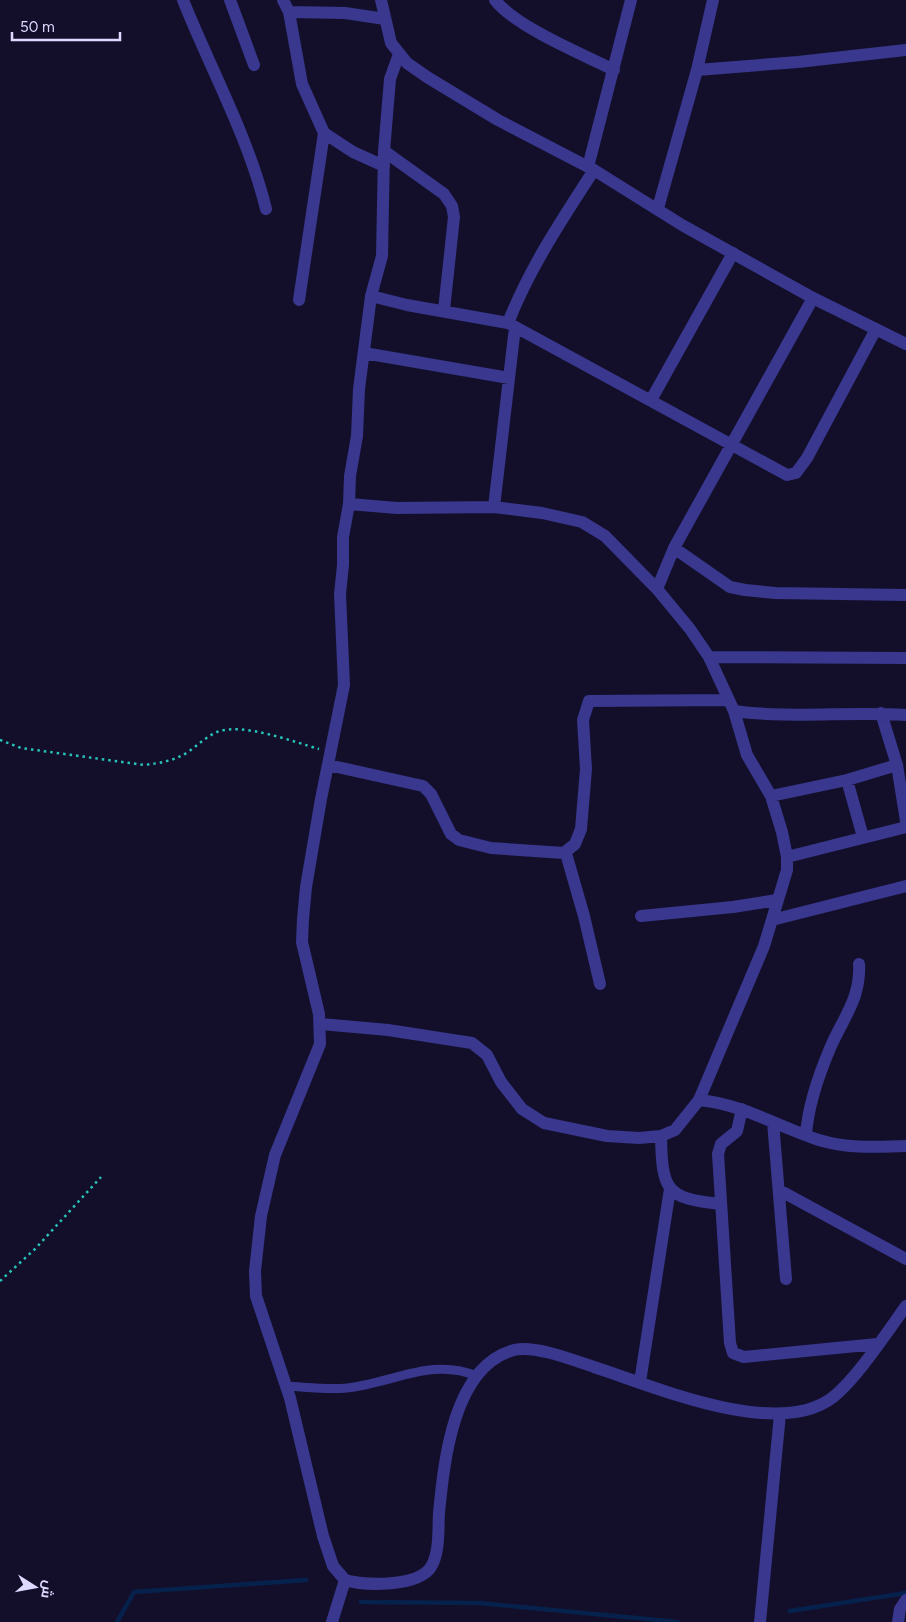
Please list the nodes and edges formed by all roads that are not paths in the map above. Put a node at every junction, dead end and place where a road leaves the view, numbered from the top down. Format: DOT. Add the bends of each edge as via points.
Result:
graph roads {
  1 [pos="183,0"];
  2 [pos="230,0"];
  3 [pos="283,0"];
  4 [pos="381,0"];
  5 [pos="495,0"];
  6 [pos="631,0"];
  7 [pos="713,0"];
  8 [pos="289,12"];
  9 [pos="385,19"];
  10 [pos="906,50"];
  11 [pos="399,54"];
  12 [pos="254,65"];
  13 [pos="614,70"];
  14 [pos="696,70"];
  15 [pos="324,133"];
  16 [pos="384,150"];
  17 [pos="384,166"];
  18 [pos="591,169"];
  19 [pos="658,208"];
  20 [pos="266,209"];
  21 [pos="734,253"];
  22 [pos="371,296"];
  23 [pos="813,298"];
  24 [pos="299,300"];
  25 [pos="444,310"];
  26 [pos="511,325"];
  27 [pos="876,329"];
  28 [pos="903,344"];
  29 [pos="364,353"];
  30 [pos="509,378"];
  31 [pos="651,400"];
  32 [pos="731,445"];
  33 [pos="349,504"];
  34 [pos="494,507"];
  35 [pos="674,548"];
  36 [pos="657,589"];
  37 [pos="906,595"];
  38 [pos="709,657"];
  39 [pos="906,658"];
  40 [pos="731,706"];
  41 [pos="881,713"];
  42 [pos="906,715"];
  43 [pos="329,759"];
  44 [pos="897,765"];
  45 [pos="847,780"];
  46 [pos="771,796"];
  47 [pos="906,821"];
  48 [pos="906,827"];
  49 [pos="863,838"];
  50 [pos="564,853"];
  51 [pos="787,857"];
  52 [pos="906,886"];
  53 [pos="777,900"];
  54 [pos="641,916"];
  55 [pos="772,920"];
  56 [pos="859,964"];
  57 [pos="600,984"];
  58 [pos="321,1024"];
  59 [pos="700,1100"];
  60 [pos="742,1109"];
  61 [pos="773,1122"];
  62 [pos="806,1135"];
  63 [pos="661,1136"];
  64 [pos="906,1146"];
  65 [pos="670,1189"];
  66 [pos="779,1190"];
  67 [pos="721,1204"];
  68 [pos="906,1259"];
  69 [pos="786,1279"];
  70 [pos="906,1306"];
  71 [pos="877,1344"];
  72 [pos="477,1376"];
  73 [pos="640,1382"];
  74 [pos="286,1386"];
  75 [pos="780,1414"];
  76 [pos="345,1580"];
  77 [pos="906,1600"];
  78 [pos="332,1622"];
  79 [pos="760,1622"];
  80 [pos="898,1622"];
  1 -- 20 [label="street" via="228,100"];
  2 -- 12 [label="street"];
  3 -- 8 [label="street"];
  4 -- 9 [label="street"];
  5 -- 13 [label="street" via="503,10 523,22"];
  6 -- 13 [label="street"];
  7 -- 14 [label="street"];
  8 -- 9 [label="street" via="345,13"];
  8 -- 15 [label="street" via="302,84"];
  9 -- 11 [label="street" via="391,43"];
  10 -- 14 [label="street"];
  11 -- 16 [label="street" via="390,79"];
  11 -- 18 [label="street" via="427,77 466,101"];
  13 -- 18 [label="street"];
  14 -- 19 [label="street"];
  15 -- 17 [label="street" via="353,152"];
  15 -- 24 [label="street"];
  16 -- 17 [label="street"];
  16 -- 25 [label="street" via="444,194 452,206"];
  17 -- 22 [label="street" via="382,256"];
  18 -- 19 [label="street"];
  18 -- 26 [label="street" via="522,290"];
  19 -- 21 [label="street"];
  21 -- 23 [label="street"];
  21 -- 31 [label="street"];
  22 -- 25 [label="street" via="407,306"];
  22 -- 29 [label="street"];
  23 -- 27 [label="street"];
  23 -- 32 [label="street"];
  25 -- 26 [label="street"];
  26 -- 30 [label="street"];
  26 -- 31 [label="street"];
  27 -- 28 [label="street"];
  27 -- 32 [label="street" via="813,448 796,473 780,473"];
  29 -- 30 [label="street"];
  29 -- 33 [label="street"];
  30 -- 34 [label="street"];
  31 -- 32 [label="street"];
  32 -- 35 [label="street"];
  33 -- 34 [label="street" via="397,508"];
  33 -- 43 [label="street" via="343,537 340,594 344,685"];
  34 -- 36 [label="street" via="582,522 606,536"];
  35 -- 36 [label="street"];
  35 -- 37 [label="street" via="730,586 745,590"];
  36 -- 38 [label="street"];
  38 -- 39 [label="street"];
  38 -- 40 [label="street"];
  40 -- 41 [label="street" via="764,715 816,717"];
  40 -- 46 [label="street" via="747,755"];
  40 -- 50 [label="street" via="590,701 583,720 586,769 581,829 575,844"];
  41 -- 42 [label="street"];
  41 -- 44 [label="street"];
  43 -- 50 [label="street" via="423,786 431,794 451,834 468,843 507,850"];
  43 -- 58 [label="street" via="306,887 302,942"];
  44 -- 45 [label="street"];
  44 -- 47 [label="street"];
  45 -- 46 [label="street"];
  45 -- 49 [label="street"];
  46 -- 51 [label="street"];
  48 -- 49 [label="street"];
  49 -- 51 [label="street"];
  50 -- 57 [label="street" via="584,916"];
  51 -- 53 [label="street" via="782,891"];
  52 -- 55 [label="street"];
  53 -- 54 [label="street"];
  53 -- 55 [label="street"];
  55 -- 59 [label="street" via="756,968"];
  56 -- 62 [label="street" via="858,991 823,1066 809,1110"];
  58 -- 63 [label="street" via="472,1043 487,1055 501,1082 522,1109 544,1123 607,1136"];
  58 -- 74 [label="street" via="315,1061 275,1154 257,1248 256,1296"];
  59 -- 60 [label="street"];
  59 -- 63 [label="street" via="675,1130"];
  60 -- 61 [label="street"];
  60 -- 67 [label="street" via="737,1131 718,1149"];
  61 -- 62 [label="street"];
  61 -- 66 [label="street"];
  62 -- 64 [label="street" via="844,1146"];
  63 -- 65 [label="street" via="664,1178"];
  65 -- 67 [label="street" via="685,1198"];
  65 -- 73 [label="street"];
  66 -- 68 [label="street"];
  66 -- 69 [label="street"];
  67 -- 71 [label="street" via="730,1343 736,1356"];
  70 -- 71 [label="street"];
  71 -- 75 [label="street" via="845,1386 829,1400 804,1411"];
  72 -- 73 [label="street" via="502,1355 529,1349"];
  72 -- 74 [label="lane" via="451,1367 346,1388"];
  72 -- 76 [label="street" via="464,1397 446,1452 436,1554 430,1568 415,1578 393,1582"];
  73 -- 75 [label="street" via="719,1406"];
  74 -- 76 [label="street" via="330,1559"];
  75 -- 79 [label="street"];
  76 -- 78 [label="street"];
  77 -- 80 [label="street" via="900,1609"];
}
